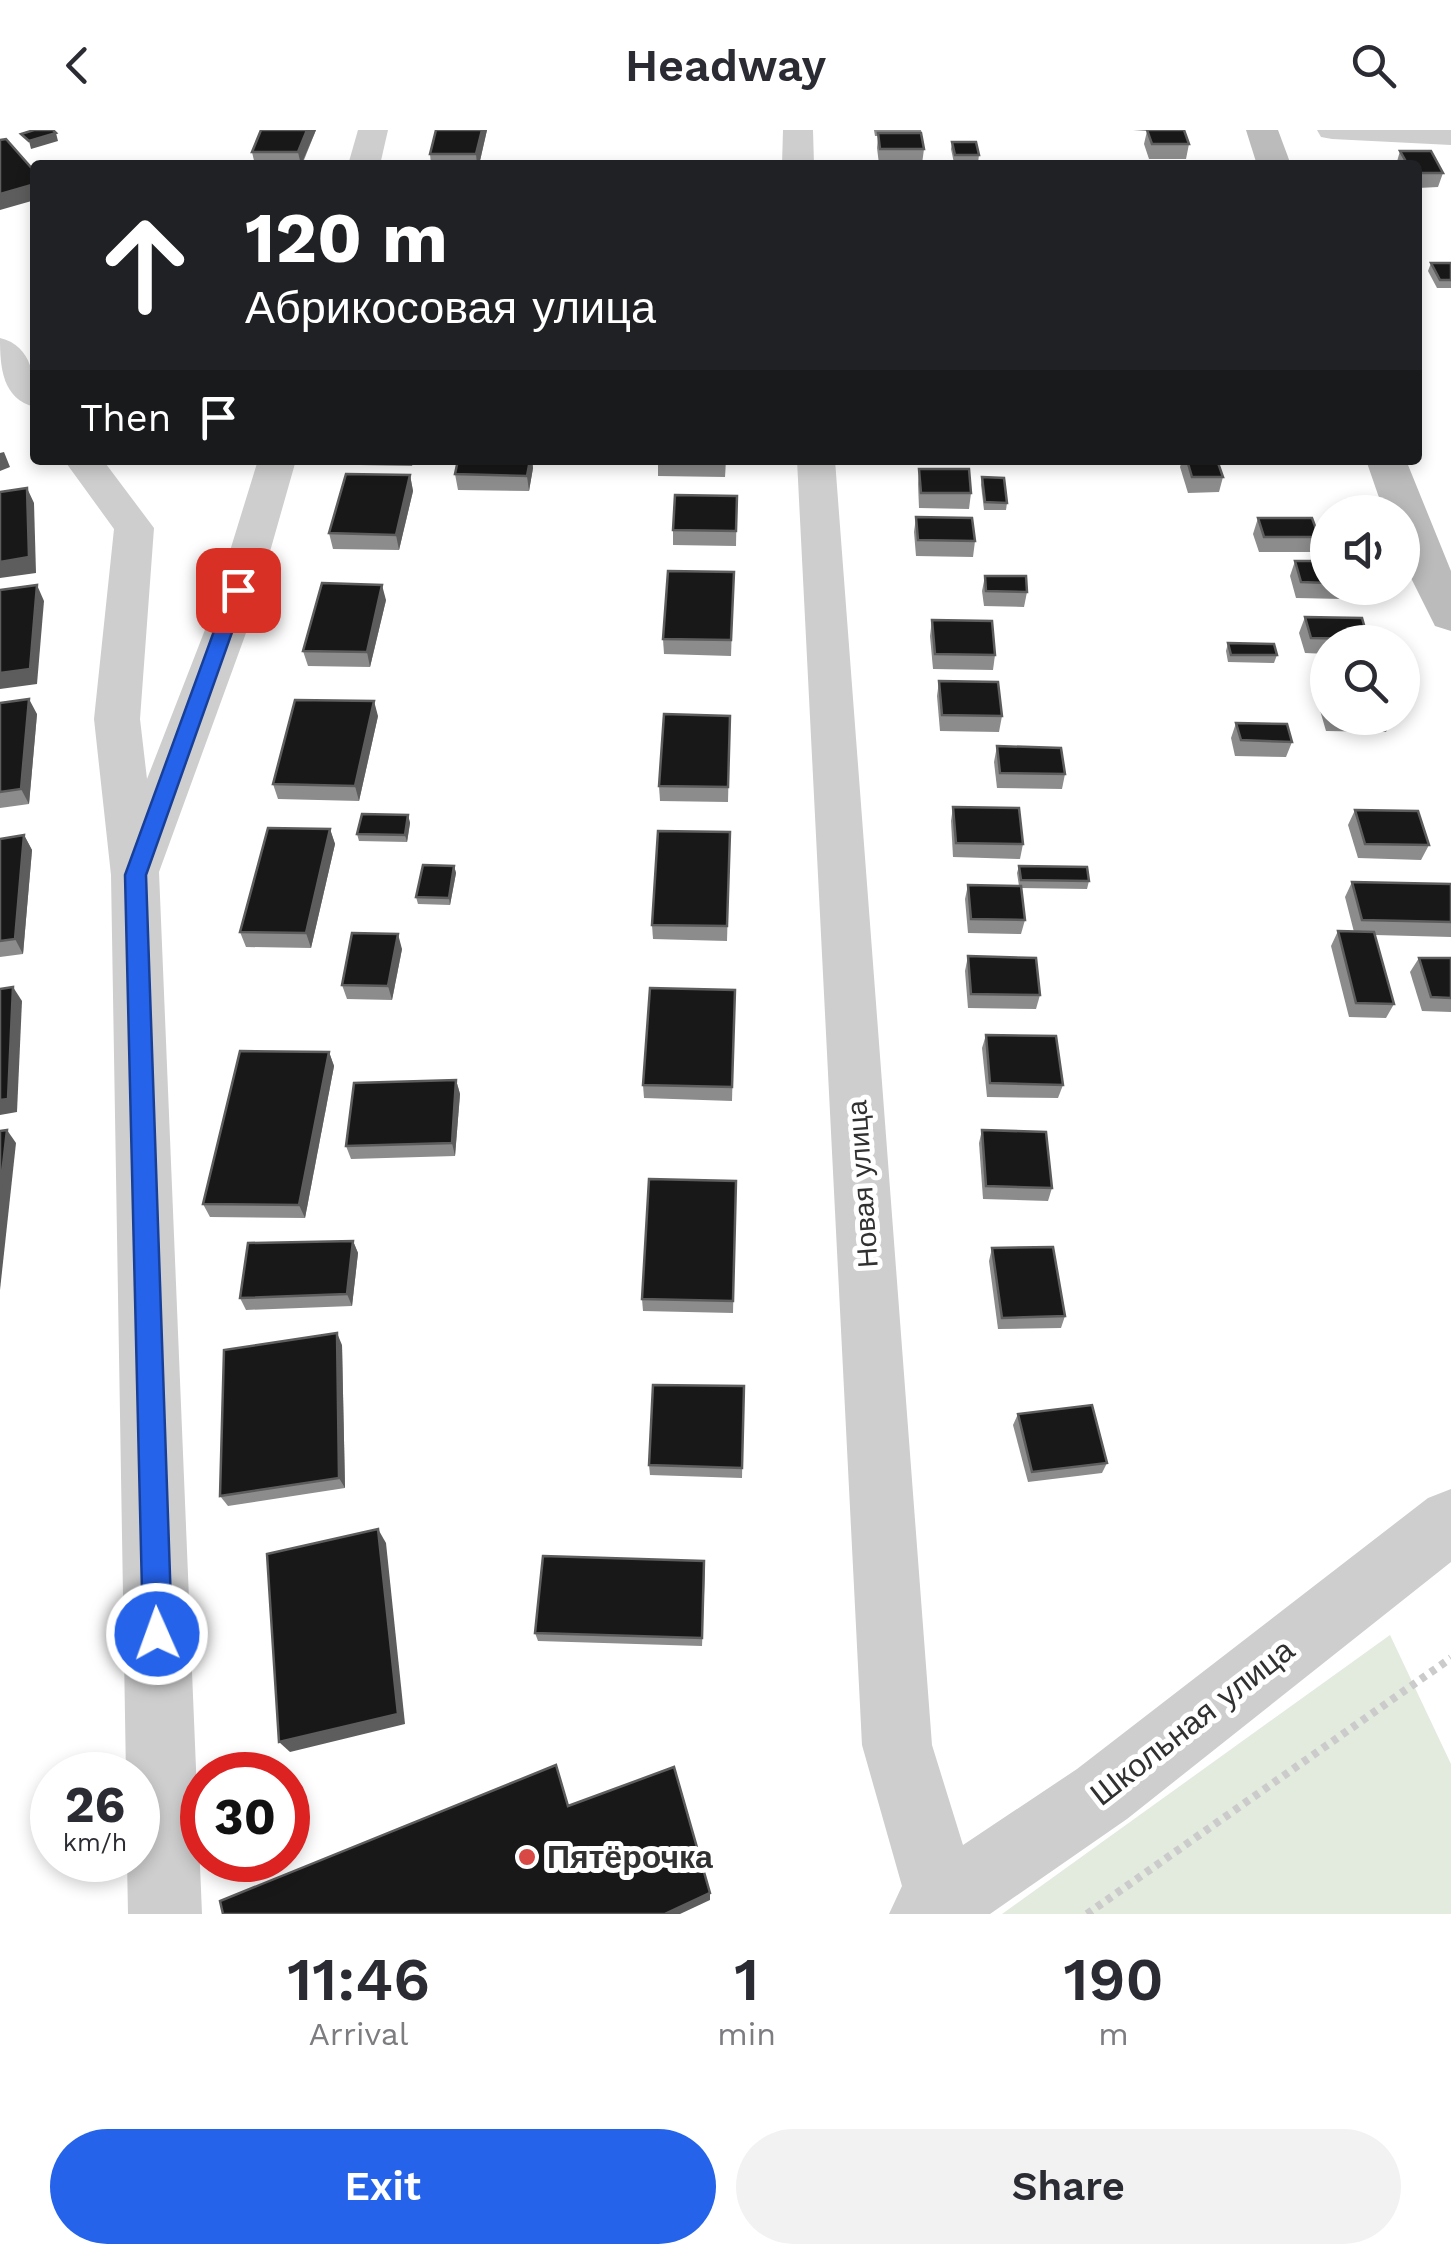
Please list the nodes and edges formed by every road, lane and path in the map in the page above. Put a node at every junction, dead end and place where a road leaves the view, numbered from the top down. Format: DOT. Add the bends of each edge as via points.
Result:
graph roads {
  1 [pos="373,130"];
  2 [pos="798,130"];
  3 [pos="1262,130"];
  4 [pos="1332,130"];
  5 [pos="1451,136"];
  6 [pos="365,160"];
  7 [pos="798,160"];
  8 [pos="1272,160"];
  9 [pos="0,349"];
  10 [pos="30,389"];
  11 [pos="87,465"];
  12 [pos="275,465"];
  13 [pos="816,465"];
  14 [pos="1388,465"];
  15 [pos="1451,616"];
  16 [pos="135,875"];
  17 [pos="1451,1521"];
  18 [pos="1451,1658"];
  19 [pos="934,1908"];
  20 [pos="165,1914"];
  21 [pos="1087,1914"];
  1 -- 6 [label="street"];
  2 -- 7 [label="street"];
  3 -- 8 [label="main road"];
  4 -- 5 [label="street"];
  9 -- 10 [label="street"];
  11 -- 16 [label="street" via="134,528 117,719"];
  12 -- 16 [label="street" via="228,622"];
  13 -- 19 [label="street, Новая улица" via="898,1746"];
  14 -- 15 [label="main road"];
  16 -- 20 [label="street"];
  17 -- 19 [label="street, Школьная улица" via="1102,1794"];
  18 -- 21 [label="path"];
}
